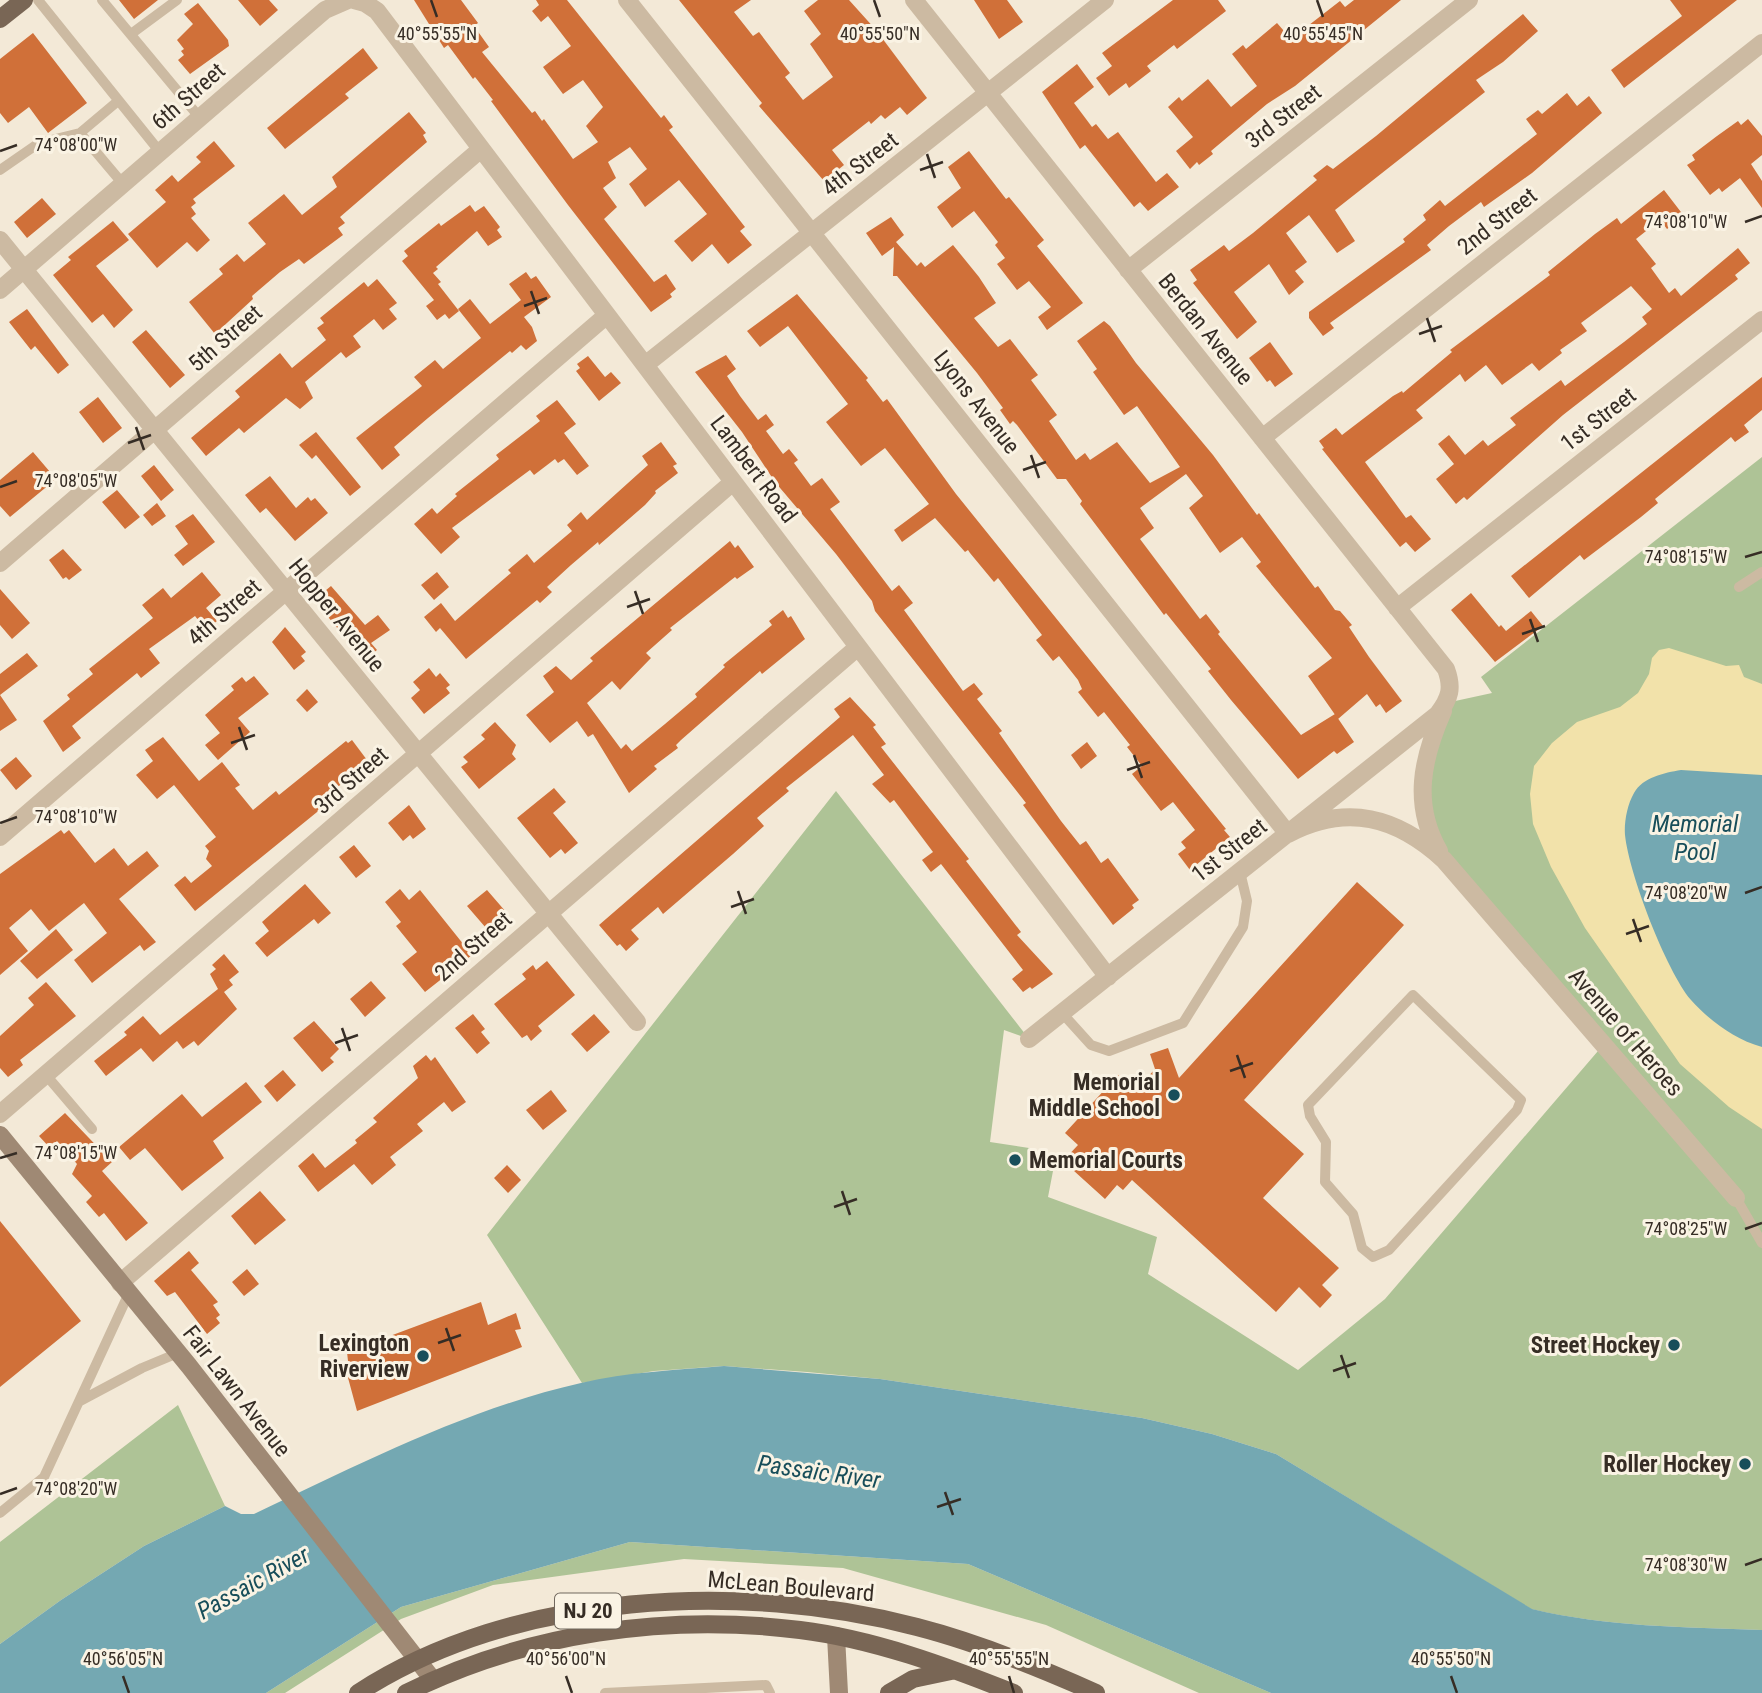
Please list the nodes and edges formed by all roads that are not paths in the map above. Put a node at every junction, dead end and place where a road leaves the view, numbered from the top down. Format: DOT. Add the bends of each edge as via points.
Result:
graph roads {
  1 [pos="24,0"];
  2 [pos="38,0"];
  3 [pos="102,0"];
  4 [pos="177,0"];
  5 [pos="348,0"];
  6 [pos="354,0"];
  7 [pos="627,0"];
  8 [pos="914,0"];
  9 [pos="1105,0"];
  10 [pos="1469,0"];
  11 [pos="0,19"];
  12 [pos="131,34"];
  13 [pos="1762,43"];
  14 [pos="988,93"];
  15 [pos="118,101"];
  16 [pos="200,118"];
  17 [pos="80,133"];
  18 [pos="481,149"];
  19 [pos="160,152"];
  20 [pos="0,170"];
  21 [pos="123,184"];
  22 [pos="812,233"];
  23 [pos="0,240"];
  24 [pos="24,269"];
  25 [pos="1128,270"];
  26 [pos="0,290"];
  27 [pos="607,315"];
  28 [pos="1762,320"];
  29 [pos="645,365"];
  30 [pos="155,430"];
  31 [pos="1262,438"];
  32 [pos="733,482"];
  33 [pos="0,563"];
  34 [pos="1762,572"];
  35 [pos="1739,587"];
  36 [pos="286,591"];
  37 [pos="1397,608"];
  38 [pos="858,647"];
  39 [pos="1449,697"];
  40 [pos="418,753"];
  41 [pos="1288,834"];
  42 [pos="0,837"];
  43 [pos="1444,860"];
  44 [pos="1240,872"];
  45 [pos="549,914"];
  46 [pos="1108,977"];
  47 [pos="1062,1013"];
  48 [pos="637,1022"];
  49 [pos="1029,1039"];
  50 [pos="46,1075"];
  51 [pos="1521,1100"];
  52 [pos="0,1114"];
  53 [pos="92,1129"];
  54 [pos="0,1135"];
  55 [pos="1736,1198"];
  56 [pos="1762,1221"];
  57 [pos="1762,1243"];
  58 [pos="125,1288"];
  59 [pos="178,1353"];
  60 [pos="80,1401"];
  61 [pos="0,1513"];
  62 [pos="836,1636"];
  63 [pos="416,1654"];
  64 [pos="952,1671"];
  65 [pos="433,1680"];
  66 [pos="716,1690"];
  67 [pos="667,1691"];
  68 [pos="358,1693"];
  69 [pos="406,1693"];
  70 [pos="606,1693"];
  71 [pos="614,1693"];
  72 [pos="770,1693"];
  73 [pos="839,1693"];
  74 [pos="889,1693"];
  75 [pos="1014,1693"];
  76 [pos="1096,1693"];
  1 -- 11 [label="main road"];
  2 -- 15 [label="lane"];
  3 -- 12 [label="lane"];
  4 -- 12 [label="lane"];
  5 -- 16 [label="street, 6th Street" via="325,10"];
  6 -- 18 [label="street, Lambert Road" via="377,11"];
  7 -- 22 [label="street, Lyons Avenue"];
  8 -- 14 [label="street, Berdan Avenue"];
  9 -- 14 [label="street, 4th Street"];
  10 -- 25 [label="street, 3rd Street"];
  12 -- 16 [label="lane"];
  13 -- 31 [label="street, 2nd Street"];
  14 -- 22 [label="street, 4th Street"];
  14 -- 25 [label="street, Berdan Avenue"];
  15 -- 17 [label="lane"];
  15 -- 19 [label="lane"];
  16 -- 19 [label="street, 6th Street"];
  17 -- 20 [label="lane" via="38,143"];
  17 -- 21 [label="lane"];
  18 -- 27 [label="street, Lambert Road"];
  18 -- 30 [label="street, 5th Street"];
  19 -- 21 [label="street, 6th Street"];
  21 -- 24 [label="street, 6th Street"];
  22 -- 29 [label="street, 4th Street"];
  22 -- 41 [label="street, Lyons Avenue"];
  23 -- 24 [label="street, Hopper Avenue"];
  24 -- 26 [label="street, 6th Street"];
  24 -- 30 [label="street, Hopper Avenue"];
  25 -- 31 [label="street, Berdan Avenue"];
  27 -- 29 [label="street, Lambert Road"];
  27 -- 36 [label="street, 4th Street"];
  28 -- 37 [label="street, 1st Street"];
  29 -- 32 [label="street, Lambert Road"];
  30 -- 33 [label="street, 5th Street"];
  30 -- 36 [label="street, Hopper Avenue"];
  31 -- 37 [label="street, Berdan Avenue"];
  32 -- 38 [label="street, Lambert Road"];
  32 -- 40 [label="street, 3rd Street"];
  34 -- 35 [label="lane"];
  36 -- 40 [label="street, Hopper Avenue"];
  36 -- 42 [label="street, 4th Street"];
  37 -- 39 [label="street, Berdan Avenue" via="1446,669"];
  38 -- 45 [label="street, 2nd Street"];
  38 -- 46 [label="street, Lambert Road"];
  39 -- 41 [label="street, 1st Street" via="1438,714"];
  39 -- 43 [label="street, Avenue of Heroes" via="1427,752 1420,798 1425,821"];
  40 -- 45 [label="street, Hopper Avenue"];
  40 -- 50 [label="street, 3rd Street"];
  41 -- 43 [label="street, Avenue of Heroes" via="1325,820 1365,818 1406,831"];
  41 -- 44 [label="street, 1st Street"];
  43 -- 55 [label="street, Avenue of Heroes"];
  44 -- 46 [label="street, 1st Street"];
  44 -- 47 [label="lane" via="1247,901 1242,927 1183,1023 1110,1051 1091,1045"];
  45 -- 48 [label="street, Hopper Avenue"];
  45 -- 58 [label="street, 2nd Street"];
  46 -- 47 [label="street, 1st Street"];
  47 -- 49 [label="street, 1st Street"];
  50 -- 52 [label="street, 3rd Street"];
  50 -- 53 [label="lane"];
  51 -- 51 [label="lane" via="1416,995 1405,1000 1308,1105 1326,1142 1325,1182 1356,1220 1365,1252 1373,1257 1389,1250 1517,1110"];
  54 -- 58 [label="main road, Fair Lawn Avenue"];
  55 -- 56 [label="lane"];
  55 -- 57 [label="lane, Avenue of Heroes"];
  58 -- 59 [label="main road, Fair Lawn Avenue"];
  58 -- 60 [label="lane"];
  59 -- 60 [label="lane"];
  59 -- 63 [label="main road, Fair Lawn Avenue"];
  60 -- 61 [label="lane" via="44,1478"];
  62 -- 64 [label="main road, McLean Boulevard / NJ 20"];
  62 -- 65 [label="main road, McLean Boulevard / NJ 20" via="730,1625 632,1629 537,1644"];
  62 -- 73 [label="main road"];
  63 -- 65 [label="main road, Fair Lawn Avenue"];
  63 -- 68 [label="main road, McLean Boulevard / NJ 20"];
  63 -- 76 [label="main road, McLean Boulevard / NJ 20" via="566,1614 662,1603 764,1603 915,1626 989,1648"];
  64 -- 74 [label="main road" via="913,1679"];
  64 -- 75 [label="main road, McLean Boulevard / NJ 20"];
  65 -- 69 [label="main road, McLean Boulevard / NJ 20"];
  66 -- 67 [label="lane"];
  66 -- 72 [label="lane" via="766,1685"];
  67 -- 71 [label="lane"];
  70 -- 71 [label="lane"];
}
